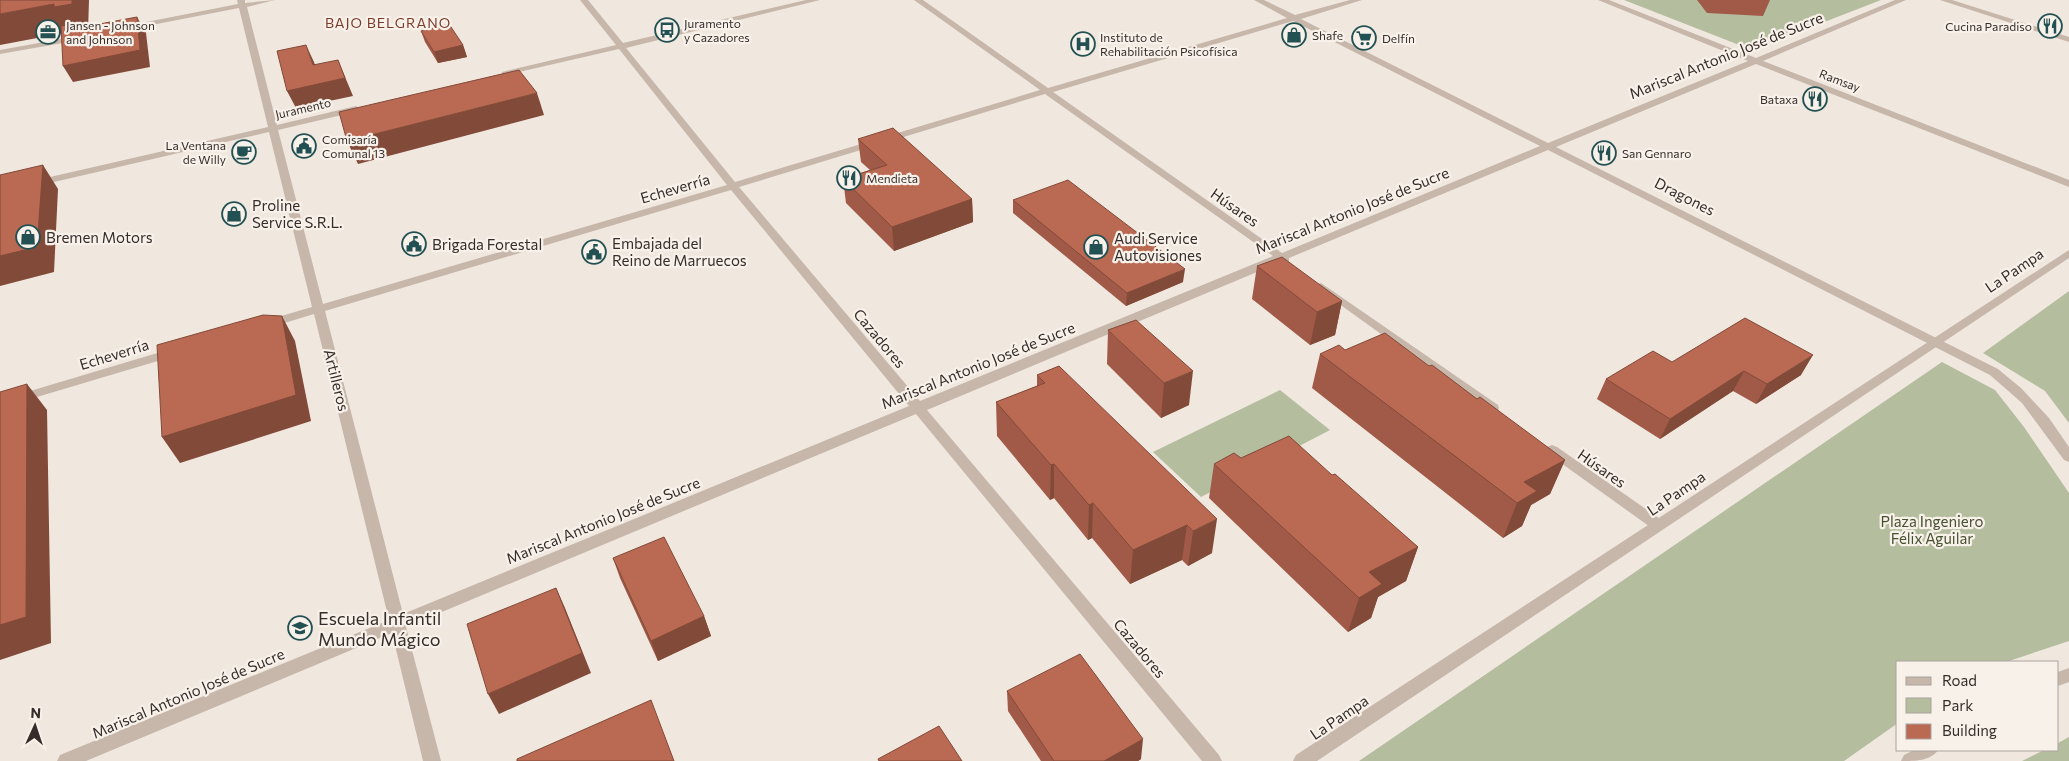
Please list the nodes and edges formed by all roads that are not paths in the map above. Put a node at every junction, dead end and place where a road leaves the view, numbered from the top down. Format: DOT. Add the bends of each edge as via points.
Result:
graph roads {
  1 [pos="270,0"];
  2 [pos="584,0"];
  3 [pos="816,0"];
  4 [pos="918,0"];
  5 [pos="1258,0"];
  6 [pos="1358,0"];
  7 [pos="1602,0"];
  8 [pos="1902,0"];
  9 [pos="1944,0"];
  10 [pos="241,3"];
  11 [pos="1294,18"];
  12 [pos="117,30"];
  13 [pos="88,35"];
  14 [pos="2069,40"];
  15 [pos="621,47"];
  16 [pos="0,52"];
  17 [pos="1756,61"];
  18 [pos="495,76"];
  19 [pos="1046,91"];
  20 [pos="370,105"];
  21 [pos="273,128"];
  22 [pos="1549,146"];
  23 [pos="2069,184"];
  24 [pos="28,185"];
  25 [pos="733,186"];
  26 [pos="2069,253"];
  27 [pos="1280,257"];
  28 [pos="1297,269"];
  29 [pos="1313,280"];
  30 [pos="319,309"];
  31 [pos="253,328"];
  32 [pos="1935,341"];
  33 [pos="188,348"];
  34 [pos="0,404"];
  35 [pos="917,408"];
  36 [pos="1505,417"];
  37 [pos="1545,446"];
  38 [pos="2069,456"];
  39 [pos="1658,525"];
  40 [pos="399,622"];
  41 [pos="1927,751"];
  42 [pos="66,761"];
  43 [pos="432,761"];
  44 [pos="1213,761"];
  45 [pos="1302,761"];
  46 [pos="1910,761"];
  1 -- 10 [label="street"];
  2 -- 15 [label="street, Cazadores"];
  3 -- 15 [label="street"];
  4 -- 19 [label="street, Húsares"];
  5 -- 11 [label="street, Dragones"];
  6 -- 11 [label="street, Echeverría"];
  7 -- 17 [label="street, Ramsay"];
  8 -- 17 [label="street, Mariscal Antonio José de Sucre"];
  9 -- 14 [label="street"];
  10 -- 12 [label="street"];
  10 -- 21 [label="street, Artilleros"];
  11 -- 19 [label="street, Echeverría"];
  11 -- 22 [label="street, Dragones"];
  13 -- 16 [label="street"];
  15 -- 18 [label="street"];
  15 -- 25 [label="street, Cazadores"];
  17 -- 22 [label="street, Mariscal Antonio José de Sucre"];
  17 -- 23 [label="street, Ramsay"];
  19 -- 25 [label="street, Echeverría"];
  19 -- 27 [label="street, Húsares"];
  20 -- 21 [label="street, Juramento"];
  21 -- 24 [label="street, Juramento"];
  21 -- 30 [label="street, Artilleros"];
  22 -- 27 [label="street, Mariscal Antonio José de Sucre"];
  22 -- 32 [label="street, Dragones"];
  25 -- 30 [label="street, Echeverría"];
  25 -- 35 [label="street, Cazadores"];
  26 -- 32 [label="street, La Pampa"];
  27 -- 28 [label="street, Húsares"];
  27 -- 35 [label="street, Mariscal Antonio José de Sucre"];
  29 -- 36 [label="street"];
  30 -- 31 [label="street, Echeverría"];
  30 -- 40 [label="street, Artilleros"];
  32 -- 38 [label="street, Dragones" via="2014,386"];
  32 -- 39 [label="street, La Pampa"];
  33 -- 34 [label="street, Echeverría"];
  35 -- 40 [label="street, Mariscal Antonio José de Sucre"];
  35 -- 44 [label="street, Cazadores"];
  37 -- 39 [label="street, Húsares"];
  39 -- 45 [label="street, La Pampa"];
  40 -- 42 [label="street, Mariscal Antonio José de Sucre"];
  40 -- 43 [label="street, Artilleros"];
  41 -- 46 [label="street"];
}
